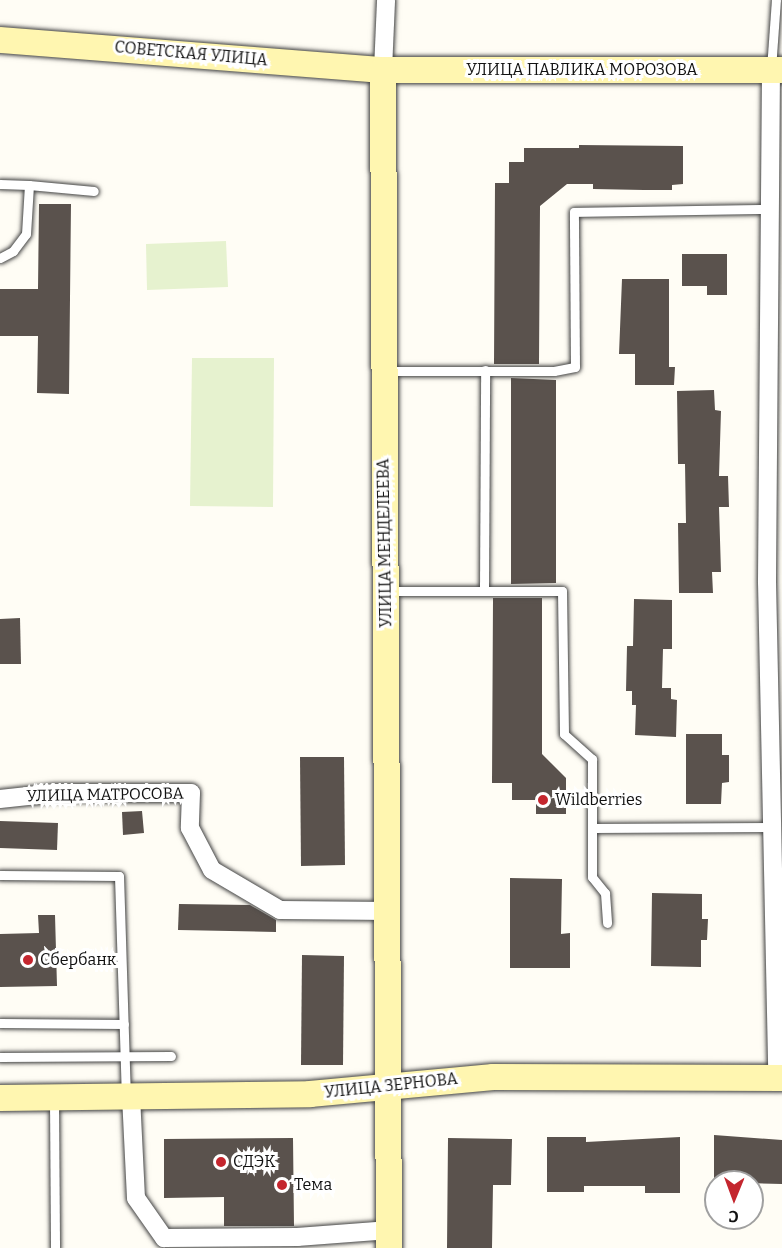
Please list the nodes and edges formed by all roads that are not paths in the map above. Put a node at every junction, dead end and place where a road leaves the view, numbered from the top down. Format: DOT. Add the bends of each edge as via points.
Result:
graph roads {
  1 [pos="386,0"];
  2 [pos="776,0"];
  3 [pos="0,40"];
  4 [pos="383,70"];
  5 [pos="777,70"];
  6 [pos="0,184"];
  7 [pos="29,185"];
  8 [pos="94,191"];
  9 [pos="770,209"];
  10 [pos="0,258"];
  11 [pos="485,370"];
  12 [pos="383,371"];
  13 [pos="385,591"];
  14 [pos="484,591"];
  15 [pos="0,799"];
  16 [pos="770,827"];
  17 [pos="592,828"];
  18 [pos="0,875"];
  19 [pos="776,891"];
  20 [pos="389,911"];
  21 [pos="607,923"];
  22 [pos="0,1023"];
  23 [pos="123,1024"];
  24 [pos="124,1056"];
  25 [pos="171,1056"];
  26 [pos="0,1058"];
  27 [pos="780,1078"];
  28 [pos="390,1087"];
  29 [pos="129,1096"];
  30 [pos="54,1097"];
  31 [pos="0,1098"];
  32 [pos="389,1239"];
  33 [pos="55,1248"];
  1 -- 4 [label="street, УЛИЦА МЕНДЕЛЕЕВА"];
  2 -- 5 [label="lane"];
  3 -- 4 [label="street, СОВЕТСКАЯ УЛИЦА"];
  4 -- 5 [label="street, УЛИЦА ПАВЛИКА МОРОЗОВА"];
  4 -- 12 [label="street, УЛИЦА МЕНДЕЛЕЕВА"];
  5 -- 9 [label="street"];
  6 -- 7 [label="lane"];
  7 -- 8 [label="lane"];
  7 -- 10 [label="lane" via="26,234 13,251"];
  9 -- 11 [label="lane" via="574,212 575,367 554,371"];
  9 -- 16 [label="street"];
  11 -- 12 [label="lane"];
  11 -- 14 [label="lane"];
  12 -- 13 [label="street, УЛИЦА МЕНДЕЛЕЕВА"];
  13 -- 14 [label="lane"];
  13 -- 20 [label="street, УЛИЦА МЕНДЕЛЕЕВА"];
  14 -- 17 [label="lane" via="562,591 564,734 592,759"];
  15 -- 20 [label="street, УЛИЦА МАТРОСОВА" via="56,793 191,793 190,828 212,870 280,910"];
  16 -- 17 [label="lane"];
  16 -- 19 [label="street"];
  17 -- 21 [label="lane" via="592,877 605,893"];
  18 -- 23 [label="lane" via="119,876"];
  19 -- 27 [label="street"];
  20 -- 28 [label="street, УЛИЦА МЕНДЕЛЕЕВА"];
  22 -- 23 [label="lane"];
  23 -- 24 [label="lane"];
  24 -- 25 [label="lane"];
  24 -- 26 [label="lane"];
  24 -- 29 [label="lane"];
  27 -- 28 [label="street, УЛИЦА ЗЕРНОВА" via="493,1077"];
  28 -- 29 [label="street, УЛИЦА ЗЕРНОВА" via="310,1094"];
  28 -- 32 [label="street, УЛИЦА МЕНДЕЛЕЕВА"];
  29 -- 30 [label="street, УЛИЦА ЗЕРНОВА"];
  29 -- 32 [label="street" via="135,1198 164,1238"];
  30 -- 31 [label="street, УЛИЦА ЗЕРНОВА"];
  30 -- 33 [label="lane"];
}
